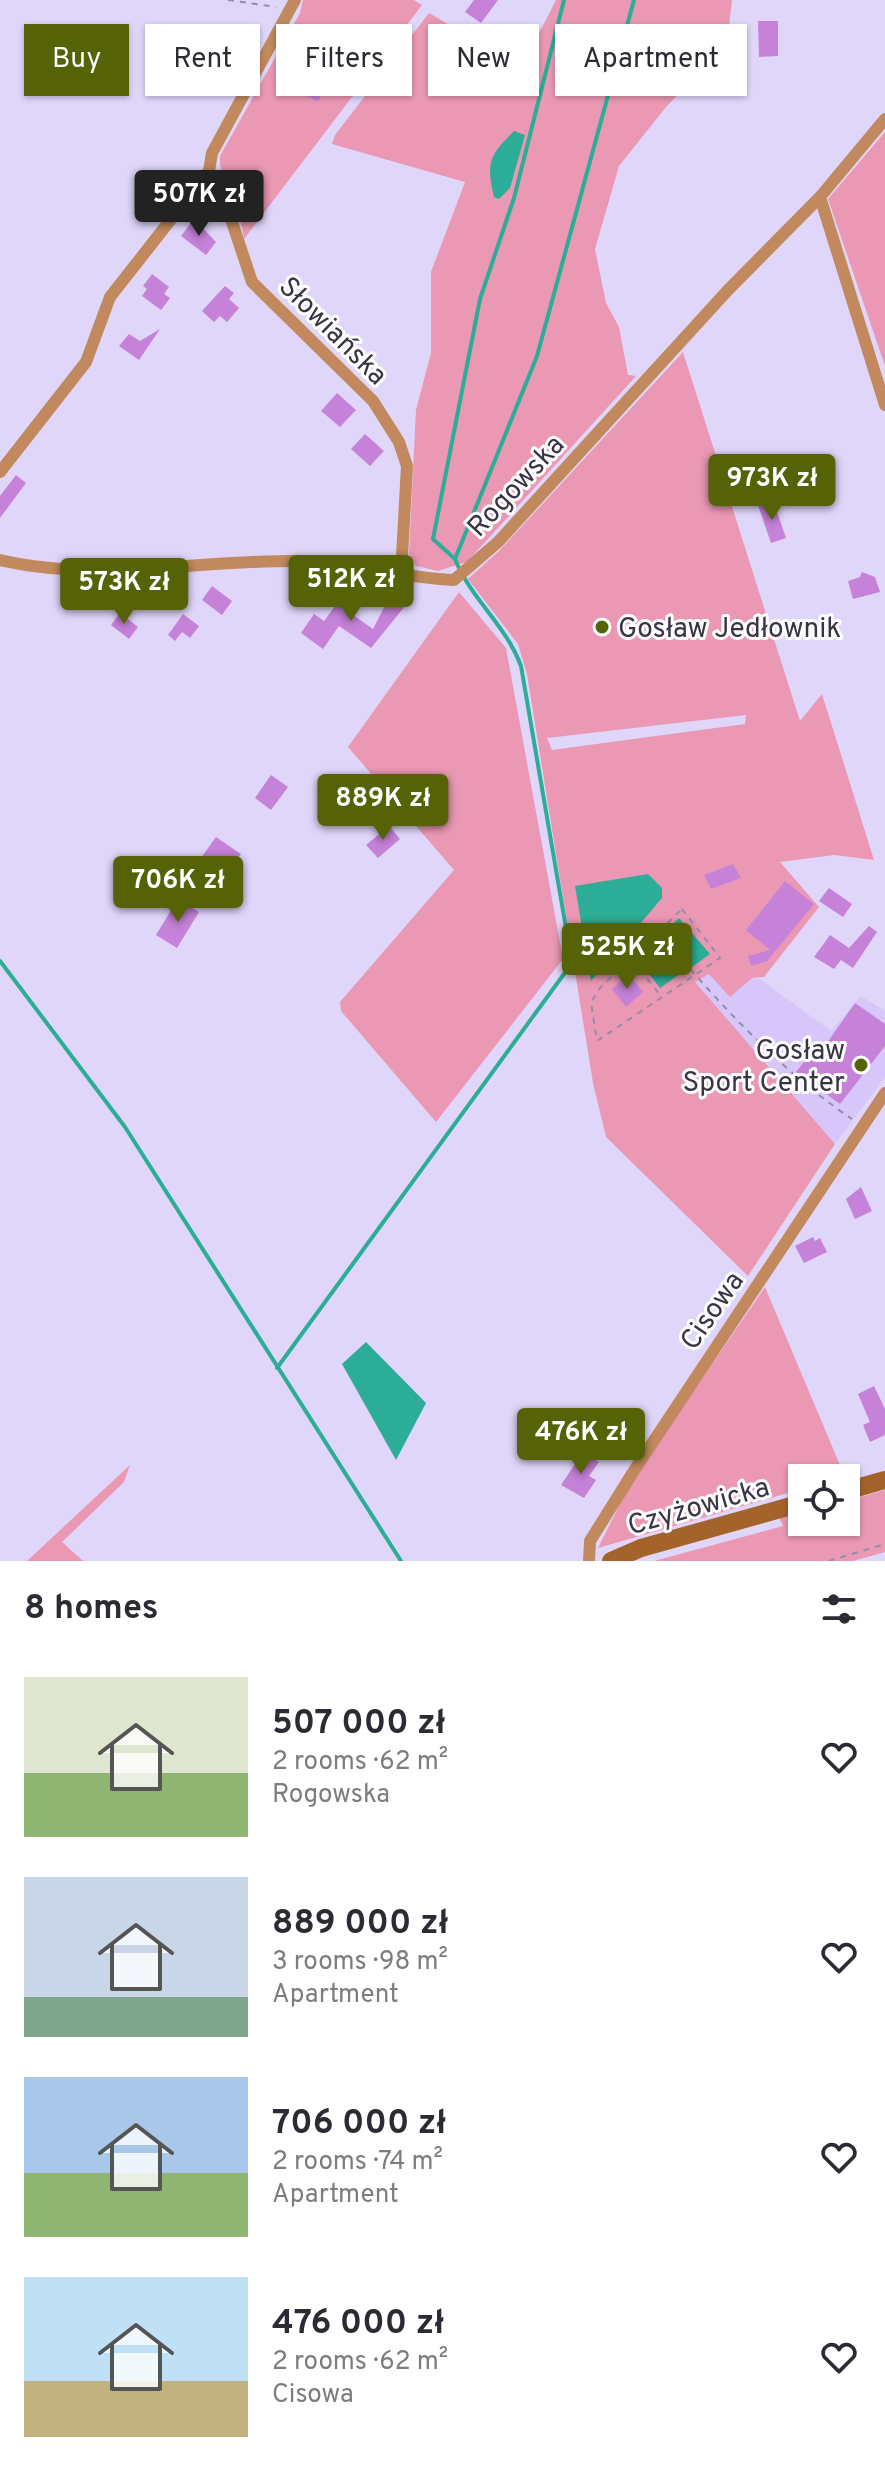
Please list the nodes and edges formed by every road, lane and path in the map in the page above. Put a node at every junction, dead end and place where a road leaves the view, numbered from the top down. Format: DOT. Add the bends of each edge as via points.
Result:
graph roads {
  1 [pos="228,0"];
  2 [pos="294,5"];
  3 [pos="885,119"];
  4 [pos="209,171"];
  5 [pos="820,197"];
  6 [pos="885,405"];
  7 [pos="0,472"];
  8 [pos="0,560"];
  9 [pos="401,575"];
  10 [pos="658,932"];
  11 [pos="631,959"];
  12 [pos="695,975"];
  13 [pos="662,997"];
  14 [pos="885,1093"];
  15 [pos="862,1126"];
  16 [pos="885,1480"];
  17 [pos="860,1487"];
  18 [pos="788,1507"];
  19 [pos="885,1544"];
  20 [pos="589,1561"];
  21 [pos="611,1561"];
  22 [pos="829,1561"];
  1 -- 2 [label="path"];
  2 -- 4 [label="street" via="212,153"];
  3 -- 5 [label="street, Rogowska"];
  4 -- 7 [label="street" via="110,297 86,362"];
  4 -- 9 [label="street, Słowiańska" via="252,282 373,401 399,442 407,466"];
  5 -- 6 [label="street"];
  5 -- 9 [label="street, Rogowska" via="467,571 454,580"];
  8 -- 9 [label="street, Rogowska" via="79,572 306,561"];
  10 -- 11 [label="path"];
  10 -- 12 [label="path"];
  10 -- 12 [label="path" via="682,909 720,958"];
  11 -- 13 [label="path"];
  11 -- 13 [label="path" via="591,1002 597,1041"];
  12 -- 13 [label="path"];
  12 -- 15 [label="path" via="811,1092"];
  14 -- 15 [label="street, Cisowa"];
  15 -- 20 [label="street, Cisowa" via="605,1517 590,1541"];
  16 -- 17 [label="street"];
  18 -- 21 [label="street, Czyżowicka"];
  19 -- 22 [label="path"];
}
